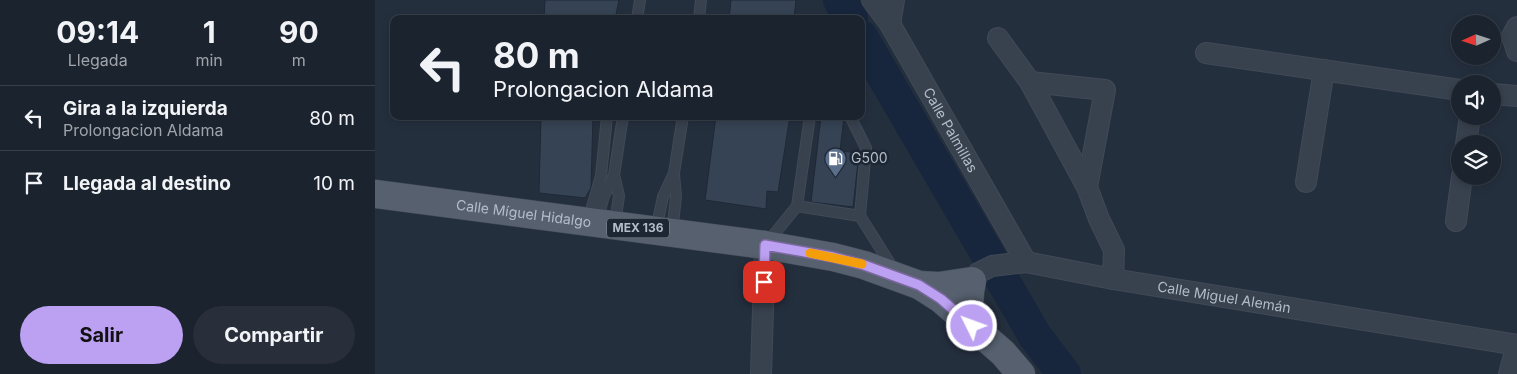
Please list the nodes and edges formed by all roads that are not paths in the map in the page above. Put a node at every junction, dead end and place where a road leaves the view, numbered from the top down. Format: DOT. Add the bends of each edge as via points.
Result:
graph roads {
  1 [pos="640,0"];
  2 [pos="701,0"];
  3 [pos="872,0"];
  4 [pos="894,0"];
  5 [pos="638,15"];
  6 [pos="699,15"];
  7 [pos="890,24"];
  8 [pos="1517,28"];
  9 [pos="998,38"];
  10 [pos="1517,51"];
  11 [pos="1206,53"];
  12 [pos="1324,70"];
  13 [pos="1030,82"];
  14 [pos="1451,89"];
  15 [pos="1501,95"];
  16 [pos="1517,96"];
  17 [pos="607,120"];
  18 [pos="622,120"];
  19 [pos="682,120"];
  20 [pos="809,120"];
  21 [pos="852,120"];
  22 [pos="674,173"];
  23 [pos="614,175"];
  24 [pos="1306,182"];
  25 [pos="1461,185"];
  26 [pos="1087,187"];
  27 [pos="375,194"];
  28 [pos="797,206"];
  29 [pos="860,216"];
  30 [pos="1456,221"];
  31 [pos="600,223"];
  32 [pos="664,232"];
  33 [pos="765,245"];
  34 [pos="1016,262"];
  35 [pos="975,277"];
  36 [pos="1113,280"];
  37 [pos="920,287"];
  38 [pos="972,326"];
  39 [pos="1517,345"];
  40 [pos="761,374"];
  41 [pos="1021,374"];
  42 [pos="1509,374"];
  1 -- 5 [label="lane"];
  2 -- 6 [label="lane"];
  3 -- 7 [label="street, Calle Palmillas"];
  4 -- 7 [label="street"];
  7 -- 34 [label="street, Calle Palmillas"];
  8 -- 10 [label="street" via="1513,36"];
  9 -- 13 [label="street"];
  11 -- 12 [label="street"];
  12 -- 14 [label="street"];
  12 -- 24 [label="street"];
  13 -- 26 [label="street"];
  13 -- 26 [label="street" via="1105,90"];
  15 -- 16 [label="street"];
  17 -- 31 [label="lane"];
  18 -- 23 [label="lane"];
  19 -- 22 [label="lane"];
  20 -- 28 [label="lane"];
  21 -- 29 [label="lane" via="866,148"];
  22 -- 32 [label="lane" via="676,197"];
  22 -- 32 [label="lane" via="663,197"];
  23 -- 31 [label="lane" via="604,196"];
  23 -- 31 [label="lane" via="619,196"];
  25 -- 30 [label="street"];
  26 -- 36 [label="street" via="1114,250"];
  27 -- 31 [label="main road, Calle Míguel Hidalgo / MEX 136"];
  28 -- 29 [label="lane"];
  28 -- 33 [label="lane"];
  29 -- 37 [label="lane"];
  31 -- 32 [label="main road, Calle Míguel Hidalgo / MEX 136"];
  32 -- 33 [label="main road, Calle Míguel Hidalgo / MEX 136"];
  33 -- 37 [label="main road, Calle Míguel Hidalgo / MEX 136" via="864,265"];
  33 -- 40 [label="street"];
  34 -- 35 [label="street, Calle Miguel Alemán" via="992,266"];
  34 -- 36 [label="street, Calle Miguel Alemán"];
  35 -- 37 [label="main road"];
  35 -- 38 [label="main road" via="970,289"];
  36 -- 39 [label="street, Calle Miguel Alemán"];
  37 -- 38 [label="main road, Calle Míguel Hidalgo / MEX 136"];
  38 -- 41 [label="main road, Calle Míguel Hidalgo / MEX 136"];
  39 -- 42 [label="street"];
}
